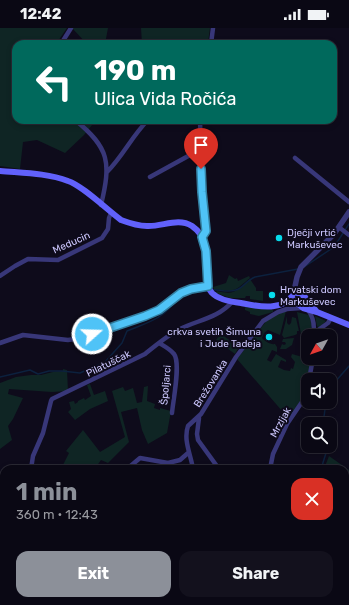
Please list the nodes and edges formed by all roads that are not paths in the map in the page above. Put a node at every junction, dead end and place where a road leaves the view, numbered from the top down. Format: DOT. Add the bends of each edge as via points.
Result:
graph roads {
  1 [pos="71,28"];
  2 [pos="213,28"];
  3 [pos="64,40"];
  4 [pos="212,40"];
  5 [pos="80,124"];
  6 [pos="144,124"];
  7 [pos="200,124"];
  8 [pos="201,149"];
  9 [pos="295,158"];
  10 [pos="0,170"];
  11 [pos="107,172"];
  12 [pos="150,177"];
  13 [pos="349,202"];
  14 [pos="101,205"];
  15 [pos="349,212"];
  16 [pos="111,213"];
  17 [pos="344,231"];
  18 [pos="202,237"];
  19 [pos="0,276"];
  20 [pos="210,289"];
  21 [pos="294,291"];
  22 [pos="291,298"];
  23 [pos="232,302"];
  24 [pos="310,302"];
  25 [pos="305,309"];
  26 [pos="317,312"];
  27 [pos="332,318"];
  28 [pos="349,325"];
  29 [pos="313,329"];
  30 [pos="320,329"];
  31 [pos="0,343"];
  32 [pos="159,343"];
  33 [pos="301,403"];
  34 [pos="172,413"];
  35 [pos="198,418"];
  36 [pos="188,454"];
  37 [pos="31,465"];
  38 [pos="132,465"];
  39 [pos="192,465"];
  40 [pos="216,465"];
  41 [pos="271,465"];
  1 -- 3 [label="street"];
  2 -- 4 [label="street"];
  5 -- 11 [label="street" via="102,149"];
  6 -- 11 [label="street"];
  7 -- 8 [label="street"];
  8 -- 12 [label="street"];
  8 -- 18 [label="street" via="206,231"];
  9 -- 13 [label="street"];
  10 -- 14 [label="main road" via="51,176 69,181"];
  11 -- 14 [label="street"];
  14 -- 16 [label="main road"];
  15 -- 17 [label="street"];
  16 -- 18 [label="main road" via="128,223 148,226 183,222"];
  16 -- 19 [label="street, Meducin" via="108,229 102,238 58,260 28,260"];
  17 -- 21 [label="street" via="324,245 300,269"];
  18 -- 20 [label="main road"];
  20 -- 23 [label="main road" via="219,298"];
  20 -- 31 [label="street" via="191,289 181,293 159,310 81,338 68,340 23,335"];
  21 -- 22 [label="main road"];
  21 -- 24 [label="main road"];
  22 -- 23 [label="main road" via="284,304 272,307"];
  22 -- 25 [label="main road"];
  23 -- 32 [label="street, Pilatuščak" via="217,314 181,329"];
  24 -- 25 [label="main road"];
  24 -- 26 [label="main road"];
  25 -- 26 [label="main road"];
  25 -- 29 [label="street" via="313,320"];
  25 -- 35 [label="street, Brežovanka" via="287,309 264,321 236,357"];
  26 -- 27 [label="main road"];
  27 -- 28 [label="main road"];
  27 -- 30 [label="street"];
  32 -- 34 [label="street, Špoljarci" via="177,358"];
  32 -- 37 [label="street, Pilatuščak" via="145,354 52,399 43,434"];
  33 -- 41 [label="street, Mrzljak" via="287,424"];
  35 -- 36 [label="street, Brežovanka" via="187,428"];
  35 -- 40 [label="street" via="198,440"];
  36 -- 38 [label="street" via="180,460 168,463 140,458"];
  36 -- 39 [label="street, Brežovanka"];
}
